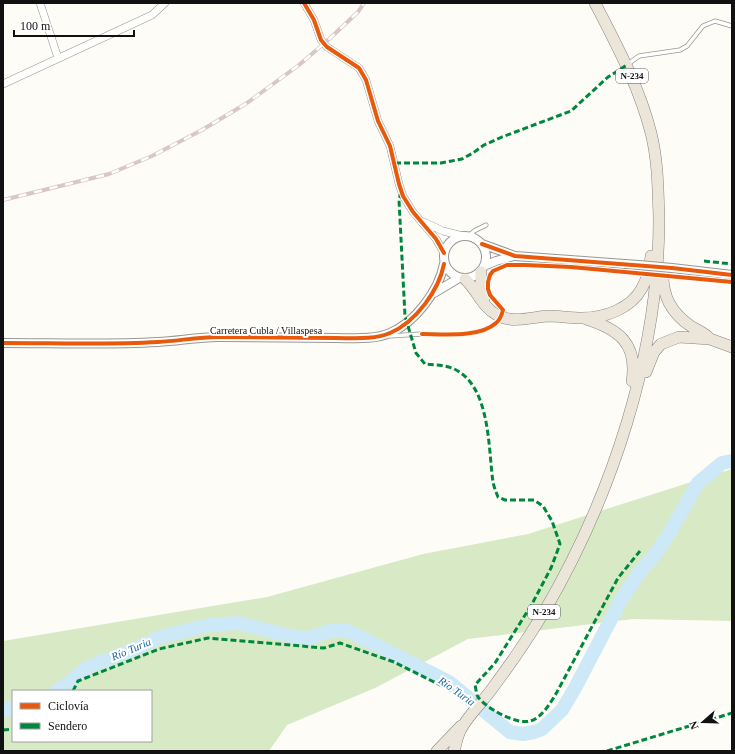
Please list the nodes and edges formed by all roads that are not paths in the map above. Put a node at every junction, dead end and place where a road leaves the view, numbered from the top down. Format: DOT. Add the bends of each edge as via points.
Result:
graph roads {
  1 [pos="40,3"];
  2 [pos="165,3"];
  3 [pos="304,3"];
  4 [pos="595,3"];
  5 [pos="732,26"];
  6 [pos="58,58"];
  7 [pos="627,65"];
  8 [pos="3,84"];
  9 [pos="655,154"];
  10 [pos="657,174"];
  11 [pos="422,221"];
  12 [pos="486,225"];
  13 [pos="466,236"];
  14 [pos="482,244"];
  15 [pos="444,253"];
  16 [pos="515,256"];
  17 [pos="444,264"];
  18 [pos="482,269"];
  19 [pos="732,274"];
  20 [pos="462,278"];
  21 [pos="433,293"];
  22 [pos="486,305"];
  23 [pos="582,318"];
  24 [pos="422,334"];
  25 [pos="380,336"];
  26 [pos="710,339"];
  27 [pos="3,343"];
  28 [pos="732,347"];
  29 [pos="629,415"];
  30 [pos="618,449"];
  31 [pos="467,720"];
  32 [pos="437,751"];
  33 [pos="454,751"];
  1 -- 6 [label="street"];
  2 -- 6 [label="street" via="152,15"];
  3 -- 11 [label="street" via="321,40 358,68 366,80 378,121 390,146 401,190 410,208"];
  4 -- 7 [label="highway, N-234"];
  5 -- 7 [label="lane" via="715,21 703,26 687,46 680,50 639,56"];
  6 -- 8 [label="street"];
  7 -- 9 [label="highway, N-234" via="642,102"];
  9 -- 10 [label="highway, N-234"];
  9 -- 26 [label="highway" via="663,186 662,285 676,313"];
  10 -- 23 [label="highway" via="651,261 642,290 627,305 614,312"];
  10 -- 29 [label="highway, N-234" via="659,243 654,300"];
  11 -- 13 [label="street" via="444,231"];
  11 -- 15 [label="street"];
  12 -- 13 [label="lane"];
  13 -- 14 [label="street"];
  13 -- 15 [label="street" via="457,237 450,242"];
  14 -- 16 [label="street"];
  14 -- 18 [label="street" via="486,256"];
  15 -- 17 [label="street"];
  16 -- 18 [label="street" via="496,261"];
  16 -- 19 [label="street, bridge"];
  17 -- 20 [label="street" via="450,273"];
  17 -- 21 [label="street, Carretera Cubla / Villaspesa"];
  18 -- 20 [label="street" via="473,277"];
  18 -- 22 [label="highway" via="481,287"];
  20 -- 21 [label="street, Carretera Cubla / Villaspesa"];
  20 -- 22 [label="highway"];
  21 -- 25 [label="street, Carretera Cubla / Villaspesa" via="407,323"];
  22 -- 23 [label="highway" via="497,315 513,320 557,316"];
  23 -- 30 [label="highway" via="615,331 624,340 630,353 632,377"];
  24 -- 25 [label="lane"];
  25 -- 27 [label="street, Carretera Cubla / Villaspesa" via="215,337 124,343"];
  26 -- 28 [label="highway"];
  26 -- 29 [label="highway" via="679,337 660,344 649,361"];
  29 -- 30 [label="highway, N-234"];
  30 -- 31 [label="highway, N-234" via="586,531 544,612 494,687"];
  31 -- 32 [label="highway, N-234"];
  31 -- 33 [label="highway, N-234"];
}
